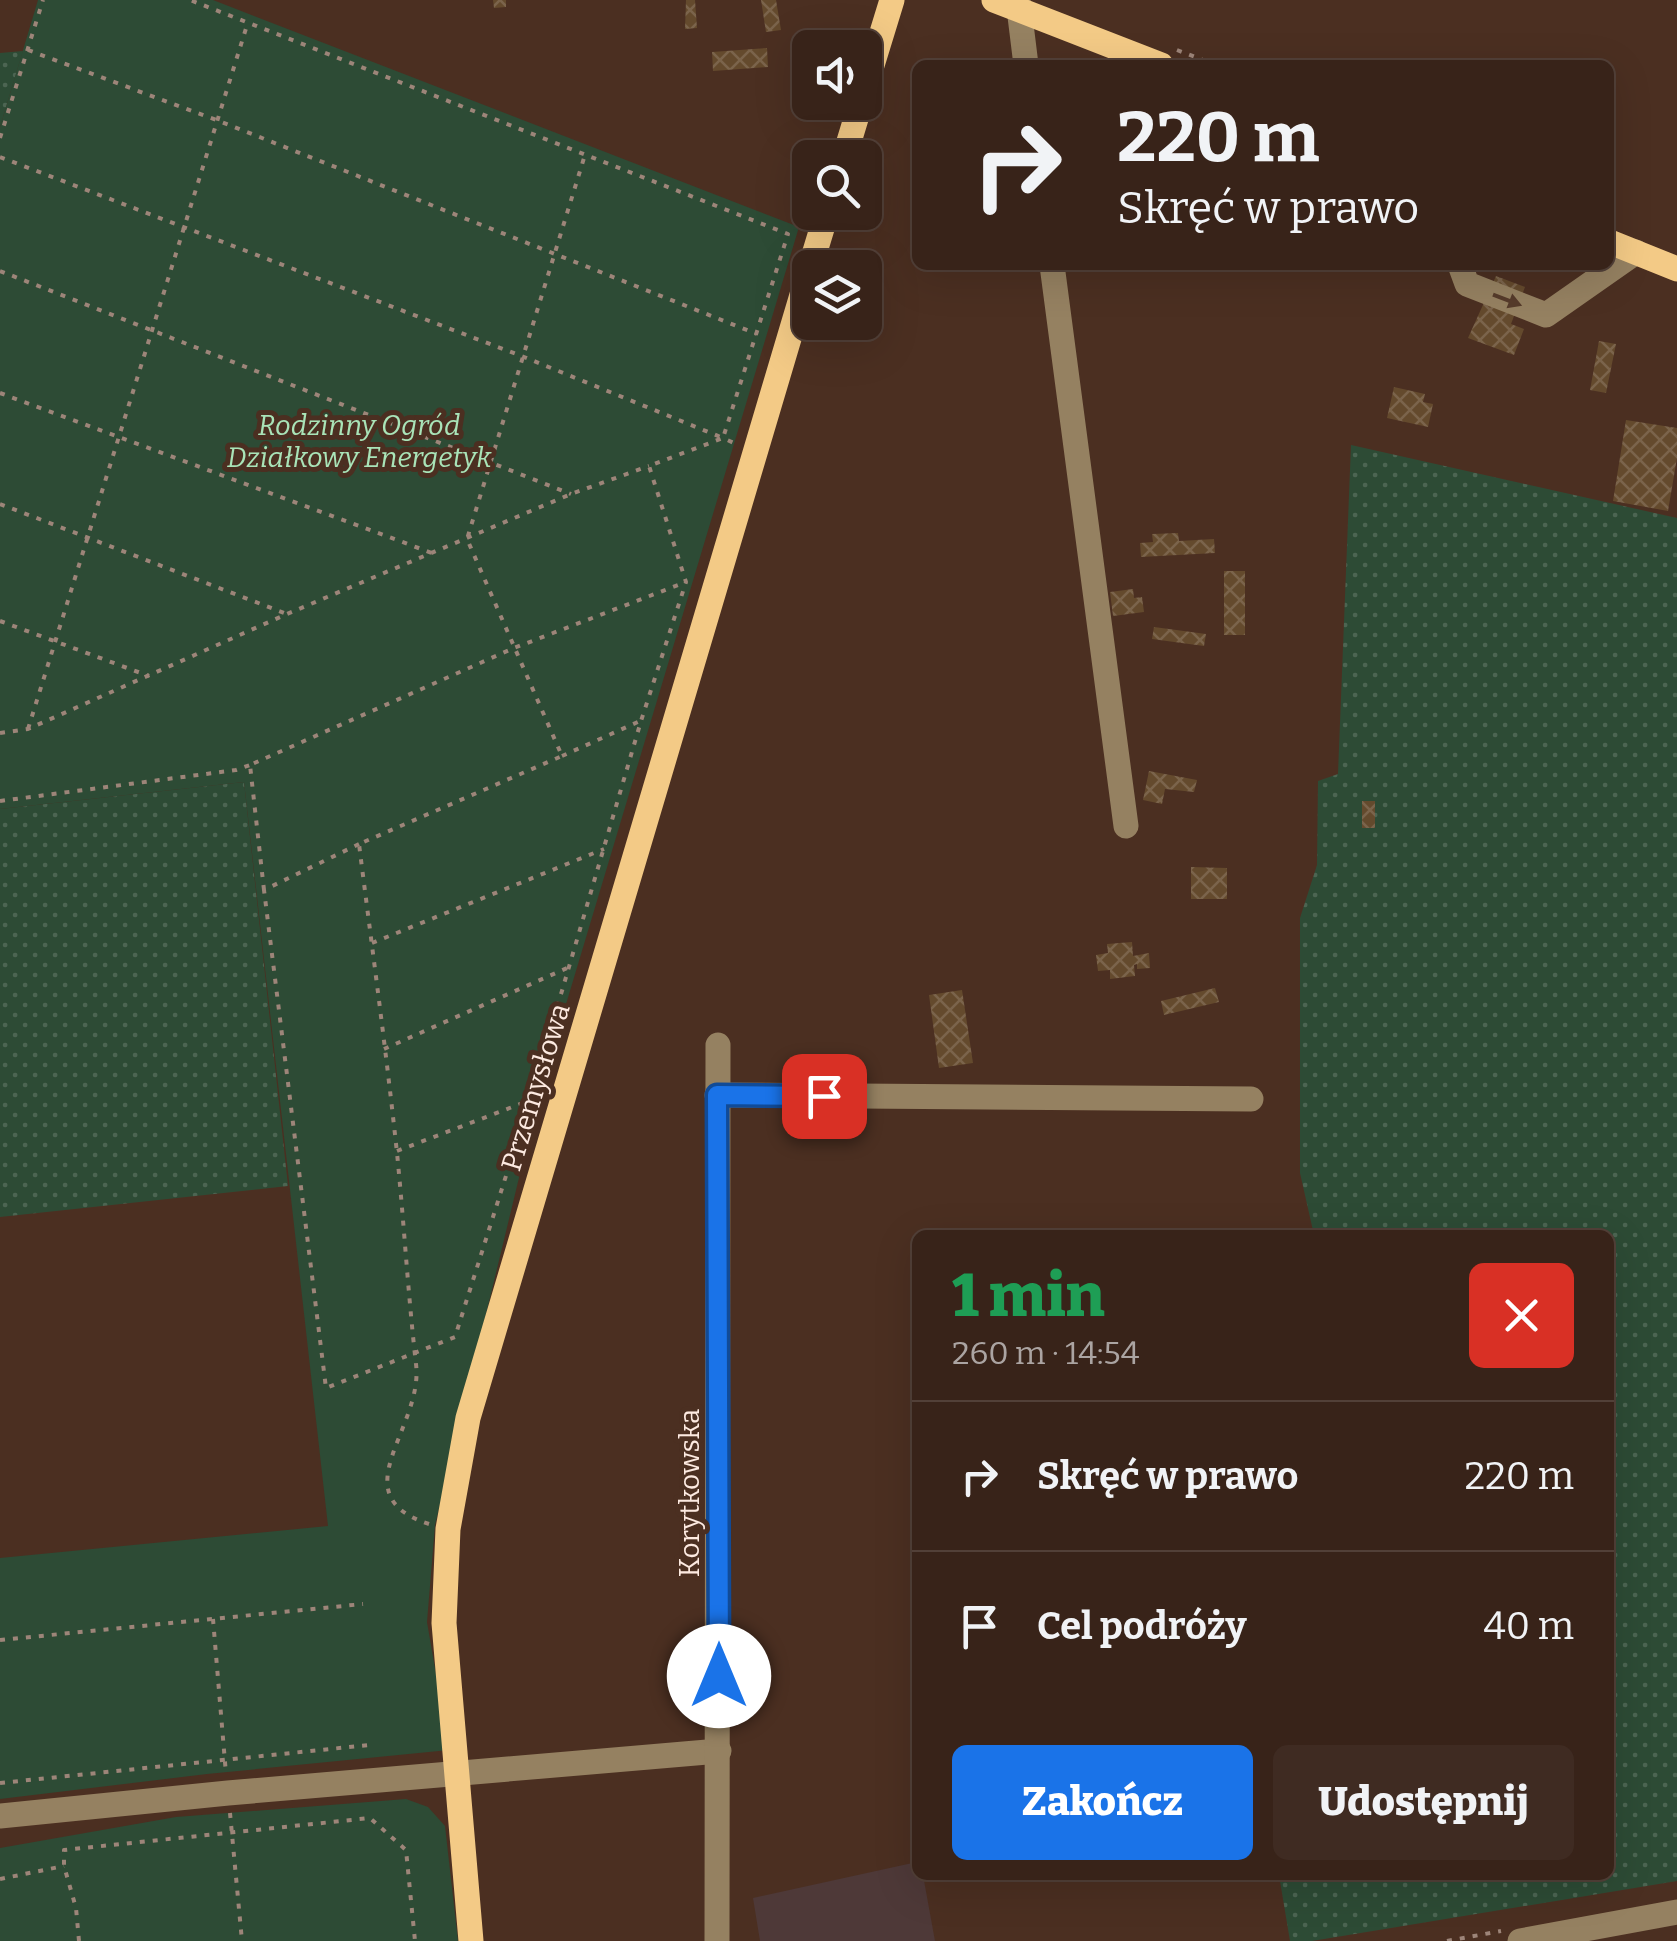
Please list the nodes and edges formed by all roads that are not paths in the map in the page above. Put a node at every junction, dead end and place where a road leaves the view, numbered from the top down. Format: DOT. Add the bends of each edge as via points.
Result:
graph roads {
  1 [pos="892,0"];
  2 [pos="994,0"];
  3 [pos="1018,5"];
  4 [pos="882,33"];
  5 [pos="1025,60"];
  6 [pos="1148,60"];
  7 [pos="1614,244"];
  8 [pos="1636,252"];
  9 [pos="1614,267"];
  10 [pos="1677,268"];
  11 [pos="1053,270"];
  12 [pos="1462,270"];
  13 [pos="1610,270"];
  14 [pos="792,329"];
  15 [pos="1126,826"];
  16 [pos="718,1045"];
  17 [pos="717,1095"];
  18 [pos="1251,1099"];
  19 [pos="719,1751"];
  20 [pos="458,1773"];
  21 [pos="0,1816"];
  22 [pos="1677,1912"];
  23 [pos="471,1941"];
  24 [pos="718,1941"];
  25 [pos="1520,1941"];
  1 -- 4 [label="main road"];
  2 -- 3 [label="main road"];
  3 -- 5 [label="street"];
  3 -- 6 [label="main road"];
  7 -- 8 [label="main road"];
  9 -- 8 [label="street, one-way"];
  8 -- 10 [label="main road"];
  11 -- 15 [label="street"];
  12 -- 13 [label="street, one-way" via="1468,284 1546,315"];
  14 -- 20 [label="main road, Przemysłowa" via="468,1418 448,1530 444,1623"];
  16 -- 17 [label="street, Korytkowska"];
  17 -- 18 [label="street"];
  17 -- 19 [label="street, Korytkowska"];
  19 -- 20 [label="street"];
  19 -- 24 [label="street, Korytkowska"];
  20 -- 21 [label="street"];
  20 -- 23 [label="main road, Przemysłowa"];
  22 -- 25 [label="street"];
}
